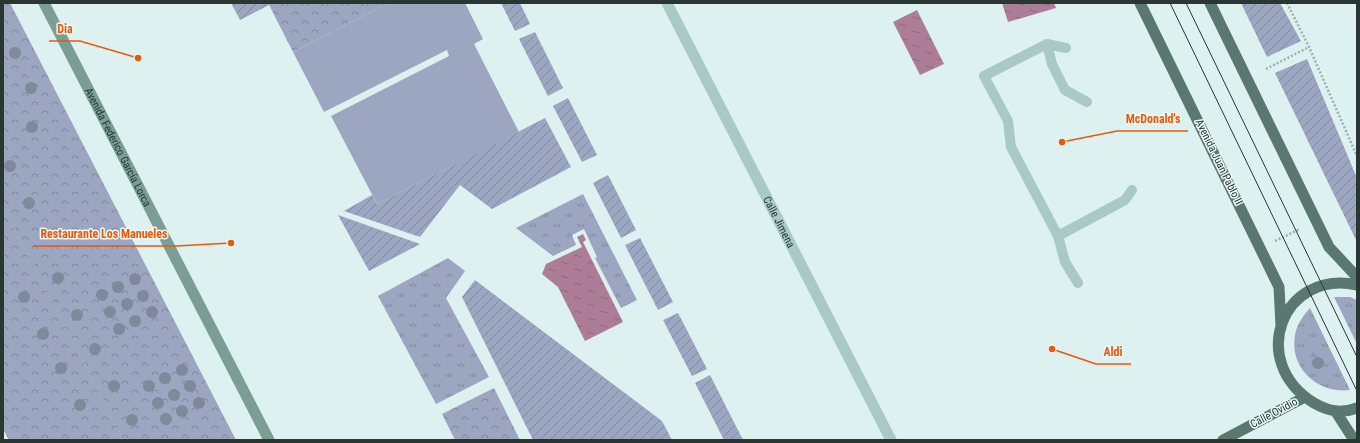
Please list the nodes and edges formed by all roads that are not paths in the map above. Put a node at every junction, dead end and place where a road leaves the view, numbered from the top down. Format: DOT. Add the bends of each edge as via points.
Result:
graph roads {
  1 [pos="44,3"];
  2 [pos="667,3"];
  3 [pos="1140,3"];
  4 [pos="1210,3"];
  5 [pos="1047,44"];
  6 [pos="1066,48"];
  7 [pos="1087,102"];
  8 [pos="1132,190"];
  9 [pos="1058,236"];
  10 [pos="1357,277"];
  11 [pos="1078,283"];
  12 [pos="1357,285"];
  13 [pos="1281,326"];
  14 [pos="1305,397"];
  15 [pos="1357,408"];
  16 [pos="1336,412"];
  17 [pos="269,440"];
  18 [pos="891,440"];
  19 [pos="1223,440"];
  20 [pos="1354,440"];
  1 -- 17 [label="main road, Avenida Federico García Lorca"];
  2 -- 18 [label="street, Calle Jimena"];
  3 -- 13 [label="main road, Avenida Juan Pablo II" via="1279,287"];
  4 -- 10 [label="main road" via="1329,247"];
  5 -- 6 [label="lane"];
  5 -- 7 [label="lane" via="1052,64 1065,90"];
  5 -- 9 [label="lane" via="984,76 1008,121 1011,147"];
  8 -- 9 [label="lane" via="1125,200"];
  9 -- 11 [label="lane" via="1065,262"];
  12 -- 13 [label="main road" via="1333,282 1309,291 1287,312"];
  13 -- 14 [label="main road" via="1278,338 1281,367 1287,380"];
  14 -- 16 [label="main road"];
  14 -- 19 [label="main road, Calle Ovidio"];
  15 -- 16 [label="main road"];
  16 -- 20 [label="main road"];
}
